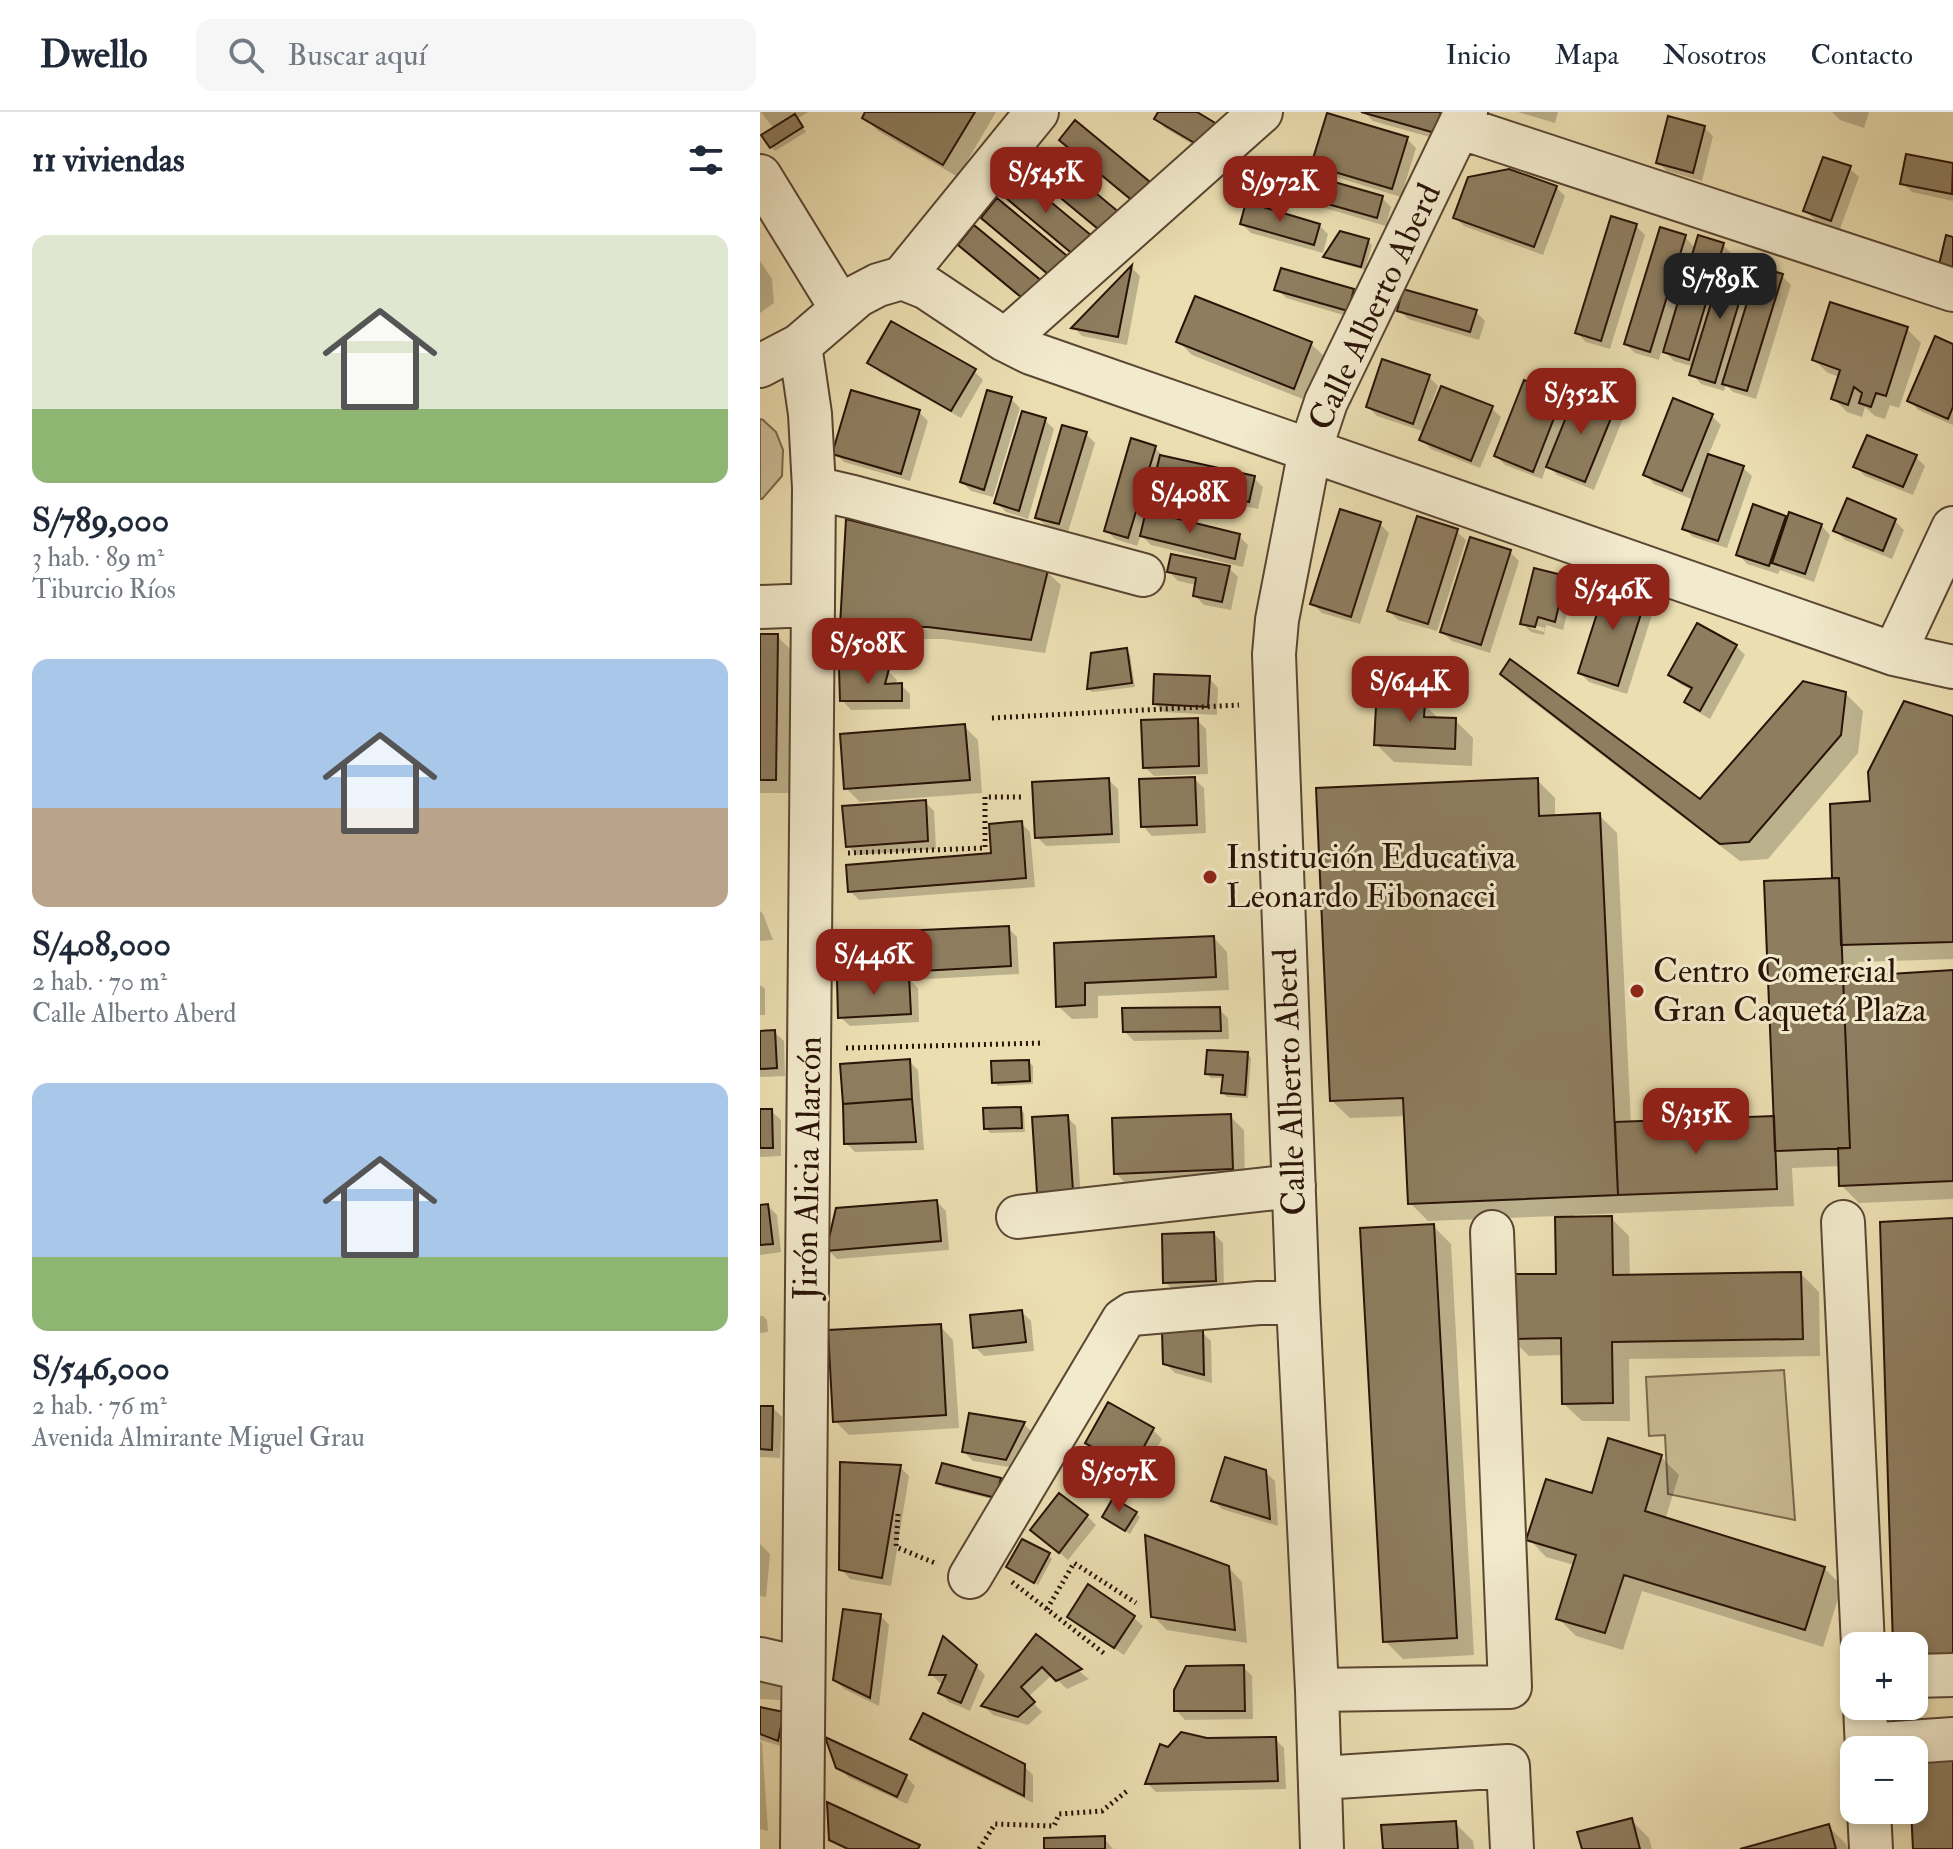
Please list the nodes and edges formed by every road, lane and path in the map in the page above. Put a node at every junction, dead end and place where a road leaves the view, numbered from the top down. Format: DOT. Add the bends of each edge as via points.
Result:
graph roads {
  1 [pos="1037,112"];
  2 [pos="1261,112"];
  3 [pos="1463,119"];
  4 [pos="760,176"];
  5 [pos="902,278"];
  6 [pos="1953,290"];
  7 [pos="841,308"];
  8 [pos="1005,340"];
  9 [pos="800,345"];
  10 [pos="760,366"];
  11 [pos="1310,450"];
  12 [pos="814,488"];
  13 [pos="1953,528"];
  14 [pos="1143,575"];
  15 [pos="813,605"];
  16 [pos="760,607"];
  17 [pos="1894,654"];
  18 [pos="1953,667"];
  19 [pos="1275,704"];
  20 [pos="992,718"];
  21 [pos="1022,797"];
  22 [pos="811,854"];
  23 [pos="1044,1043"];
  24 [pos="809,1049"];
  25 [pos="1294,1186"];
  26 [pos="1018,1217"];
  27 [pos="1843,1222"];
  28 [pos="1492,1232"];
  29 [pos="1298,1303"];
  30 [pos="898,1514"];
  31 [pos="976,1567"];
  32 [pos="1136,1603"];
  33 [pos="1047,1609"];
  34 [pos="1862,1632"];
  35 [pos="1106,1655"];
  36 [pos="760,1659"];
  37 [pos="803,1669"];
  38 [pos="1953,1675"];
  39 [pos="1928,1676"];
  40 [pos="1317,1690"];
  41 [pos="1866,1734"];
  42 [pos="1953,1739"];
  43 [pos="1321,1778"];
  44 [pos="1127,1791"];
  45 [pos="1870,1824"];
  46 [pos="802,1849"];
  47 [pos="979,1849"];
  48 [pos="1322,1849"];
  49 [pos="1512,1849"];
  50 [pos="1871,1849"];
  1 -- 5 [label="street"];
  2 -- 8 [label="street"];
  3 -- 6 [label="street"];
  3 -- 11 [label="street, Calle Alberto Aberd" via="1326,402"];
  4 -- 7 [label="street"];
  5 -- 7 [label="street" via="878,285"];
  5 -- 8 [label="street" via="927,288"];
  7 -- 9 [label="street"];
  8 -- 11 [label="street"];
  9 -- 10 [label="street"];
  9 -- 12 [label="street, Jirón Alicia Alarcón"];
  11 -- 17 [label="street"];
  11 -- 19 [label="street, Calle Alberto Aberd" via="1277,620"];
  12 -- 14 [label="street"];
  12 -- 15 [label="street, Jirón Alicia Alarcón"];
  13 -- 17 [label="street"];
  15 -- 16 [label="street"];
  15 -- 22 [label="street, Jirón Alicia Alarcón"];
  17 -- 18 [label="street"];
  19 -- 20 [label="path"];
  19 -- 25 [label="street, Calle Alberto Aberd"];
  21 -- 22 [label="path" via="985,797 985,848"];
  22 -- 24 [label="street, Jirón Alicia Alarcón"];
  23 -- 24 [label="path"];
  24 -- 37 [label="street, Jirón Alicia Alarcón"];
  25 -- 26 [label="street"];
  25 -- 29 [label="street, Calle Alberto Aberd"];
  27 -- 34 [label="street"];
  28 -- 40 [label="street" via="1510,1687"];
  29 -- 31 [label="street" via="1132,1314 1123,1320"];
  29 -- 40 [label="street, Calle Alberto Aberd"];
  30 -- 31 [label="path" via="896,1547"];
  31 -- 33 [label="path"];
  32 -- 33 [label="path" via="1074,1563"];
  33 -- 35 [label="path"];
  36 -- 37 [label="street"];
  37 -- 46 [label="street, Jirón Alicia Alarcón"];
  38 -- 39 [label="street"];
  40 -- 43 [label="street, Calle Alberto Aberd"];
  41 -- 42 [label="street"];
  43 -- 48 [label="street, Calle Alberto Aberd"];
  43 -- 49 [label="street" via="1508,1766"];
  44 -- 47 [label="path" via="1102,1811 1059,1814 1054,1826 995,1824"];
  45 -- 50 [label="street"];
}
